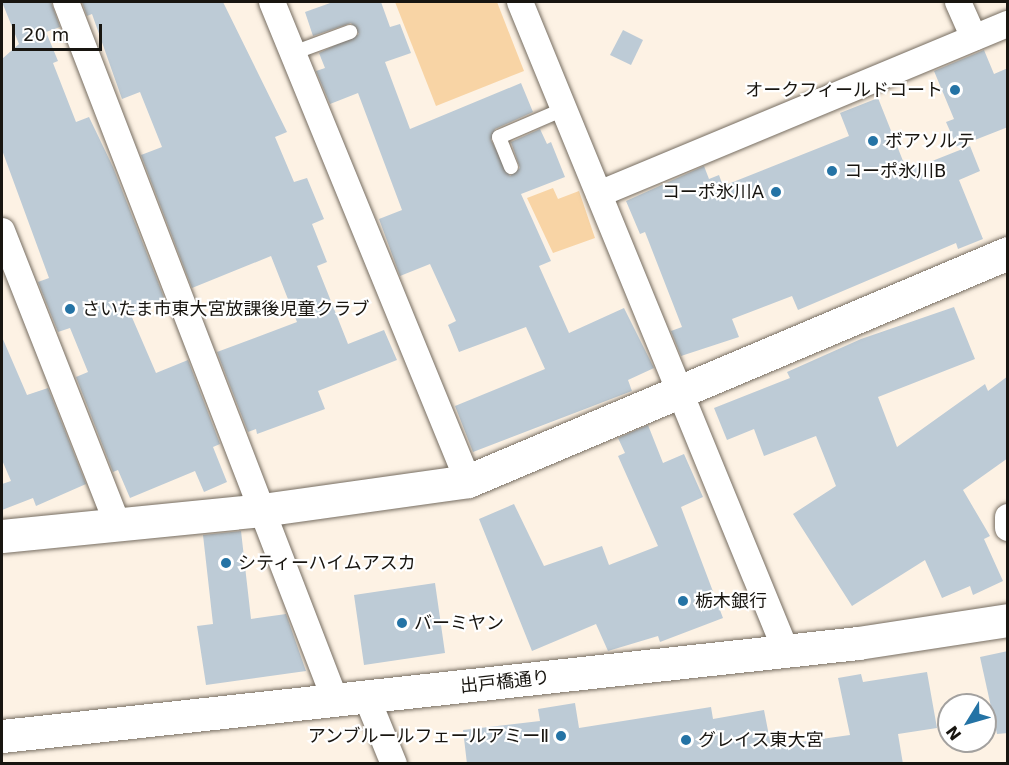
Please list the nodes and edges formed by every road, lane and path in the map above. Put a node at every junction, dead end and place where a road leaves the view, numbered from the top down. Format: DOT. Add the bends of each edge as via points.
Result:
graph roads {
  1 [pos="66,2"];
  2 [pos="272,2"];
  3 [pos="520,2"];
  4 [pos="958,2"];
  5 [pos="1008,24"];
  6 [pos="350,32"];
  7 [pos="974,38"];
  8 [pos="293,53"];
  9 [pos="564,110"];
  10 [pos="511,167"];
  11 [pos="599,194"];
  12 [pos="2,231"];
  13 [pos="1008,253"];
  14 [pos="679,388"];
  15 [pos="468,482"];
  16 [pos="262,510"];
  17 [pos="1008,517"];
  18 [pos="117,523"];
  19 [pos="1008,528"];
  20 [pos="2,536"];
  21 [pos="1008,620"];
  22 [pos="786,651"];
  23 [pos="351,700"];
  24 [pos="2,736"];
  25 [pos="394,764"];
  1 -- 16 [label="street"];
  2 -- 8 [label="street"];
  3 -- 9 [label="street"];
  4 -- 7 [label="street"];
  5 -- 7 [label="street"];
  6 -- 8 [label="lane"];
  7 -- 11 [label="street"];
  8 -- 15 [label="street"];
  9 -- 10 [label="lane" via="499,137"];
  9 -- 11 [label="street"];
  11 -- 14 [label="street"];
  12 -- 18 [label="street"];
  13 -- 14 [label="street"];
  14 -- 15 [label="street"];
  14 -- 22 [label="street"];
  15 -- 16 [label="street"];
  16 -- 18 [label="street"];
  16 -- 23 [label="street"];
  17 -- 19 [label="street"];
  18 -- 20 [label="street"];
  21 -- 22 [label="street, 出戸橋通り"];
  22 -- 23 [label="street, 出戸橋通り"];
  23 -- 24 [label="street, 出戸橋通り"];
  23 -- 25 [label="street"];
}
